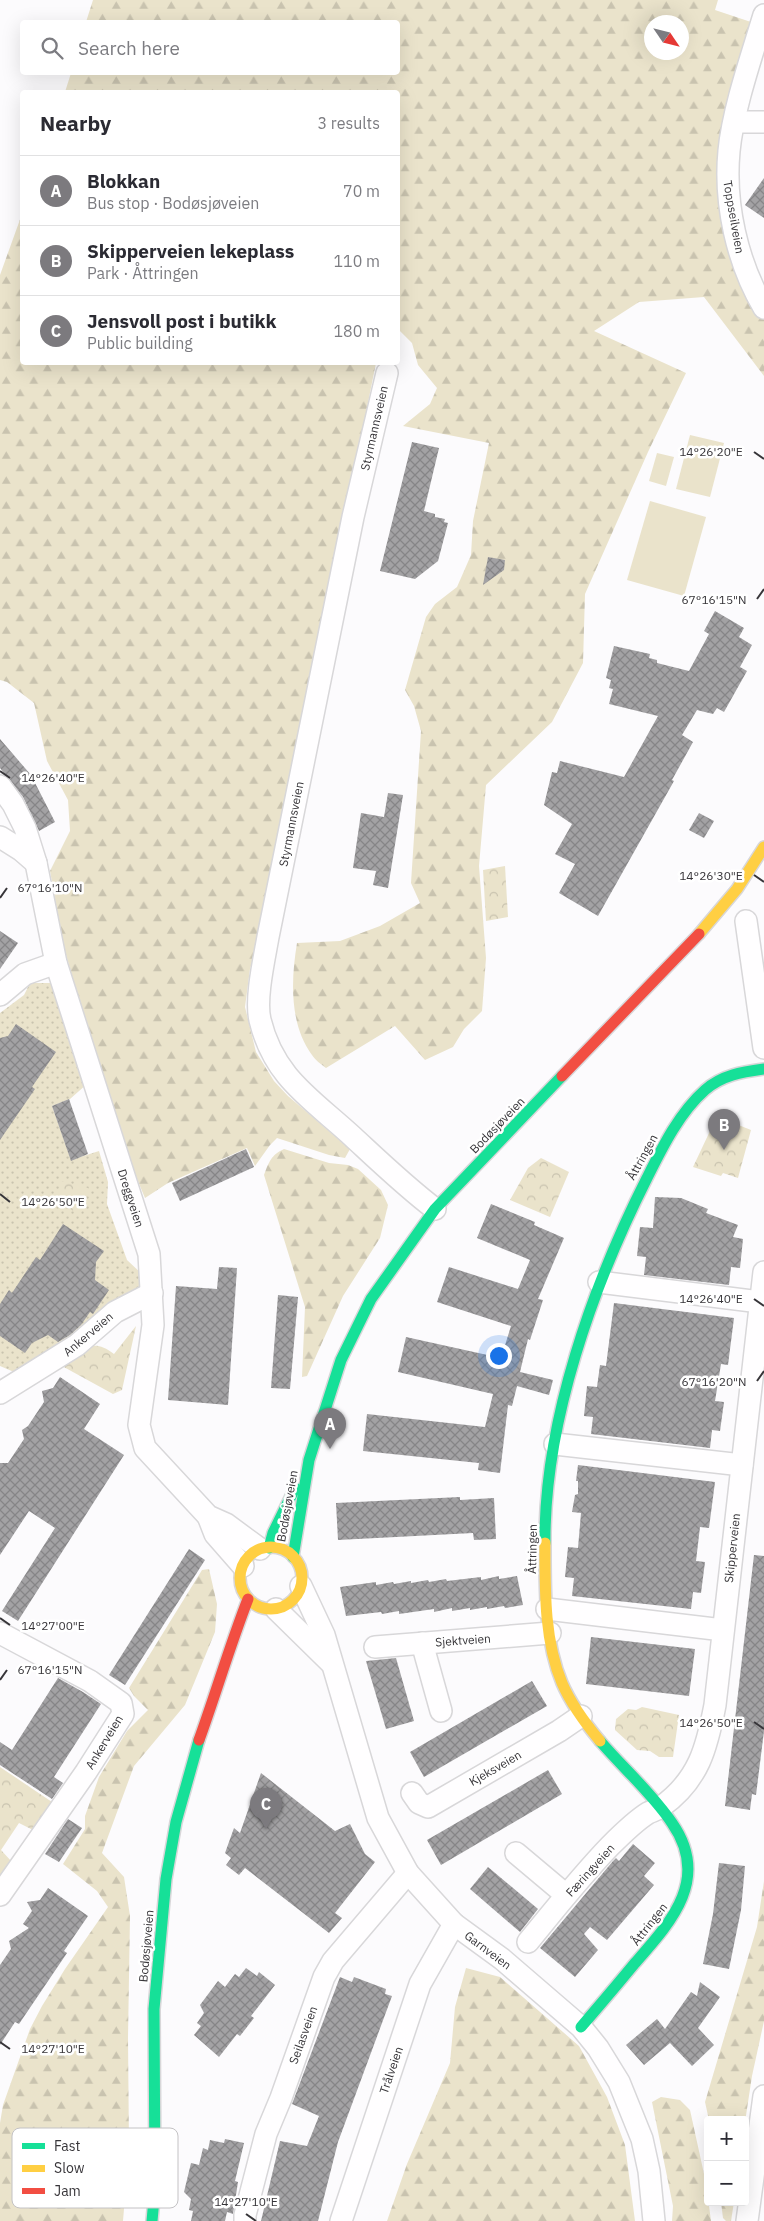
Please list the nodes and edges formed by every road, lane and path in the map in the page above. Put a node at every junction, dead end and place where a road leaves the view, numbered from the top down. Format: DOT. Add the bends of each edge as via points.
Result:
graph roads {
  1 [pos="764,15"];
  2 [pos="734,122"];
  3 [pos="764,122"];
  4 [pos="764,308"];
  5 [pos="387,373"];
  6 [pos="0,786"];
  7 [pos="0,837"];
  8 [pos="764,847"];
  9 [pos="36,863"];
  10 [pos="746,921"];
  11 [pos="56,963"];
  12 [pos="0,995"];
  13 [pos="764,1048"];
  14 [pos="764,1069"];
  15 [pos="435,1209"];
  16 [pos="764,1272"];
  17 [pos="599,1282"];
  18 [pos="152,1293"];
  19 [pos="760,1302"];
  20 [pos="1,1389"];
  21 [pos="555,1444"];
  22 [pos="309,1460"];
  23 [pos="742,1465"];
  24 [pos="208,1516"];
  25 [pos="265,1548"];
  26 [pos="293,1557"];
  27 [pos="243,1566"];
  28 [pos="301,1586"];
  29 [pos="248,1599"];
  30 [pos="547,1609"];
  31 [pos="270,1612"];
  32 [pos="723,1630"];
  33 [pos="0,1633"];
  34 [pos="550,1633"];
  35 [pos="422,1643"];
  36 [pos="375,1647"];
  37 [pos="240,1659"];
  38 [pos="334,1665"];
  39 [pos="220,1682"];
  40 [pos="441,1711"];
  41 [pos="581,1716"];
  42 [pos="412,1793"];
  43 [pos="660,1808"];
  44 [pos="516,1853"];
  45 [pos="408,1873"];
  46 [pos="566,1895"];
  47 [pos="0,1896"];
  48 [pos="454,1924"];
  49 [pos="528,1942"];
  50 [pos="581,2027"];
  51 [pos="764,2096"];
  52 [pos="155,2128"];
  53 [pos="153,2208"];
  54 [pos="152,2221"];
  55 [pos="245,2221"];
  56 [pos="341,2221"];
  57 [pos="654,2221"];
  58 [pos="747,2221"];
  1 -- 2 [label="street, Toppseilveien"];
  2 -- 3 [label="street"];
  2 -- 4 [label="street, Toppseilveien" via="727,176 733,222 747,276"];
  5 -- 15 [label="street, Styrmannsveien" via="353,517 268,937 260,982 259,1018 271,1052 296,1088 407,1188"];
  6 -- 9 [label="street, Dreggveien" via="25,828"];
  7 -- 9 [label="street"];
  8 -- 15 [label="street, Bodøsjøveien" via="737,889 700,933"];
  9 -- 11 [label="street, Dreggveien"];
  10 -- 13 [label="street"];
  11 -- 12 [label="street" via="25,974"];
  11 -- 18 [label="street, Dreggveien" via="149,1254"];
  14 -- 17 [label="street, Åttringen" via="730,1075 713,1083 684,1115 640,1189"];
  15 -- 22 [label="street, Bodøsjøveien" via="371,1299 356,1328 341,1360"];
  16 -- 19 [label="street, Skipperveien"];
  17 -- 19 [label="street"];
  17 -- 21 [label="street, Åttringen" via="587,1315"];
  18 -- 20 [label="street, Ankerveien" via="114,1312 62,1356"];
  18 -- 24 [label="street, Dreggveien" via="150,1357 139,1425 145,1448"];
  19 -- 23 [label="street, Skipperveien"];
  21 -- 23 [label="street"];
  21 -- 30 [label="street, Åttringen" via="546,1501 544,1560"];
  22 -- 25 [label="street, Bodøsjøveien"];
  22 -- 26 [label="street, Bodøsjøveien"];
  23 -- 32 [label="street, Skipperveien"];
  24 -- 25 [label="street, Dreggveien"];
  24 -- 27 [label="street, Dreggveien" via="215,1534"];
  25 -- 26 [label="street, Bodøsjøveien" via="286,1551"];
  25 -- 27 [label="street, Bodøsjøveien" via="253,1553"];
  26 -- 28 [label="street, Bodøsjøveien" via="299,1565"];
  27 -- 29 [label="street" via="241,1583"];
  28 -- 31 [label="street" via="292,1601"];
  28 -- 38 [label="street, Garnveien"];
  29 -- 31 [label="street"];
  29 -- 39 [label="street, Bodøsjøveien" via="228,1650"];
  30 -- 32 [label="street"];
  30 -- 34 [label="street, Åttringen"];
  31 -- 38 [label="street, Garnveien"];
  32 -- 43 [label="street, Skipperveien" via="708,1745 696,1770 681,1790"];
  33 -- 47 [label="street, Ankerveien" via="90,1681 124,1708 86,1772"];
  34 -- 35 [label="street, Sjektveien"];
  34 -- 41 [label="street, Åttringen" via="563,1686"];
  35 -- 36 [label="street, Sjektveien"];
  35 -- 40 [label="street"];
  37 -- 39 [label="street, Bodøsjøveien"];
  38 -- 45 [label="street, Garnveien" via="378,1818"];
  39 -- 52 [label="street, Bodøsjøveien" via="193,1755 166,1879 154,2009"];
  41 -- 42 [label="street, Kjeksveien" via="428,1807 419,1803"];
  41 -- 43 [label="street, Åttringen"];
  43 -- 46 [label="street, Færingveien" via="647,1814 611,1845"];
  43 -- 50 [label="street, Åttringen" via="673,1824 686,1851 688,1881 684,1897 669,1924"];
  44 -- 46 [label="street"];
  45 -- 48 [label="street, Garnveien"];
  45 -- 55 [label="street, Seilasveien" via="333,1961 324,1977 266,2134"];
  46 -- 49 [label="street, Færingveien"];
  48 -- 50 [label="street, Garnveien" via="502,1959"];
  48 -- 56 [label="street, Trålveien" via="420,1984"];
  50 -- 57 [label="street, Garnveien" via="598,2048 630,2106 649,2171"];
  51 -- 58 [label="street"];
  53 -- 54 [label="street, Bodøsjøveien"];
}
